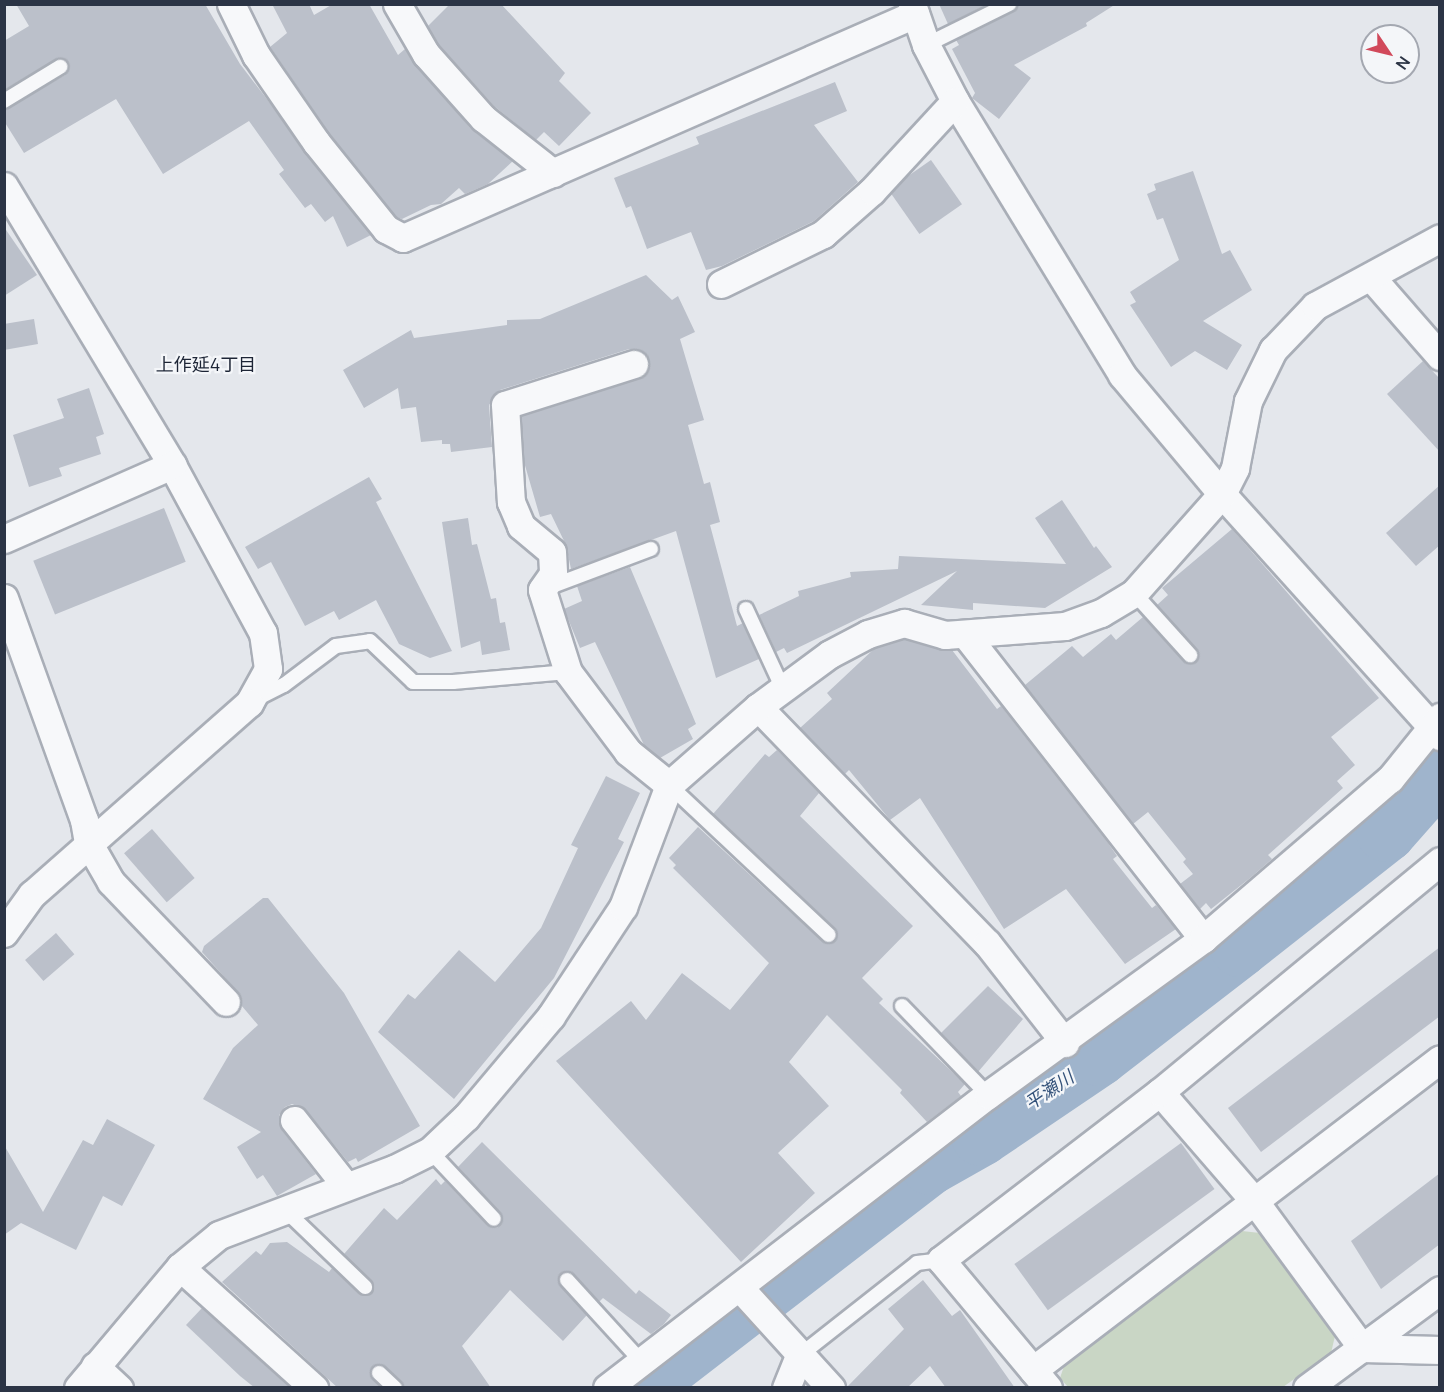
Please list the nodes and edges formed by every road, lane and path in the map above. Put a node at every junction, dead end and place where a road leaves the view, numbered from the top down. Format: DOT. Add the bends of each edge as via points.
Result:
graph roads {
  1 [pos="231,4"];
  2 [pos="397,4"];
  3 [pos="1009,4"];
  4 [pos="914,9"];
  5 [pos="926,45"];
  6 [pos="60,67"];
  7 [pos="4,101"];
  8 [pos="955,101"];
  9 [pos="553,174"];
  10 [pos="4,186"];
  11 [pos="1440,238"];
  12 [pos="1371,277"];
  13 [pos="721,284"];
  14 [pos="1440,356"];
  15 [pos="634,364"];
  16 [pos="172,465"];
  17 [pos="1222,494"];
  18 [pos="4,539"];
  19 [pos="651,549"];
  20 [pos="543,590"];
  21 [pos="1134,593"];
  22 [pos="4,598"];
  23 [pos="746,609"];
  24 [pos="965,634"];
  25 [pos="1190,655"];
  26 [pos="568,672"];
  27 [pos="783,689"];
  28 [pos="249,703"];
  29 [pos="758,707"];
  30 [pos="1437,729"];
  31 [pos="669,785"];
  32 [pos="88,842"];
  33 [pos="1440,861"];
  34 [pos="4,933"];
  35 [pos="830,935"];
  36 [pos="1203,939"];
  37 [pos="226,1002"];
  38 [pos="902,1006"];
  39 [pos="1065,1043"];
  40 [pos="1440,1059"];
  41 [pos="1160,1092"];
  42 [pos="988,1095"];
  43 [pos="294,1120"];
  44 [pos="429,1151"];
  45 [pos="346,1186"];
  46 [pos="1256,1203"];
  47 [pos="283,1208"];
  48 [pos="494,1219"];
  49 [pos="941,1260"];
  50 [pos="180,1267"];
  51 [pos="567,1280"];
  52 [pos="365,1287"];
  53 [pos="741,1290"];
  54 [pos="1440,1290"];
  55 [pos="1362,1348"];
  56 [pos="1440,1350"];
  57 [pos="795,1353"];
  58 [pos="641,1361"];
  59 [pos="95,1366"];
  60 [pos="379,1373"];
  61 [pos="1040,1379"];
  62 [pos="782,1386"];
  63 [pos="78,1388"];
  64 [pos="119,1388"];
  65 [pos="314,1388"];
  66 [pos="395,1388"];
  67 [pos="607,1388"];
  68 [pos="831,1388"];
  69 [pos="1307,1388"];
  1 -- 9 [label="street" via="256,55 302,123 386,229 404,238"];
  2 -- 9 [label="street" via="426,54 483,118"];
  3 -- 5 [label="lane"];
  4 -- 5 [label="street"];
  4 -- 9 [label="street"];
  5 -- 8 [label="street"];
  6 -- 7 [label="lane"];
  8 -- 13 [label="street" via="872,191 823,234"];
  8 -- 17 [label="street" via="1122,375"];
  10 -- 16 [label="street"];
  11 -- 12 [label="street" via="1396,259"];
  12 -- 14 [label="street"];
  12 -- 17 [label="street" via="1315,306 1273,351 1248,401 1235,468"];
  15 -- 20 [label="street" via="505,405 510,502 521,526 552,552 553,574"];
  16 -- 18 [label="street"];
  16 -- 28 [label="street" via="263,633 268,669"];
  17 -- 21 [label="street"];
  17 -- 30 [label="street"];
  19 -- 20 [label="lane"];
  20 -- 26 [label="street"];
  21 -- 24 [label="street" via="1101,613 1065,626"];
  21 -- 25 [label="lane"];
  22 -- 32 [label="street" via="84,820"];
  23 -- 27 [label="lane"];
  24 -- 27 [label="street" via="945,636 904,622 868,634 830,654"];
  24 -- 36 [label="street"];
  26 -- 28 [label="lane" via="413,682 370,641 336,646 284,685"];
  26 -- 31 [label="street" via="628,752"];
  27 -- 29 [label="street"];
  28 -- 32 [label="street"];
  29 -- 31 [label="street"];
  29 -- 39 [label="street" via="987,943"];
  30 -- 36 [label="street" via="1390,779"];
  31 -- 35 [label="lane"];
  31 -- 44 [label="street" via="622,907 584,969 506,1074"];
  32 -- 34 [label="street" via="32,894"];
  32 -- 37 [label="street" via="111,882"];
  33 -- 41 [label="street"];
  36 -- 39 [label="street"];
  38 -- 42 [label="lane"];
  39 -- 42 [label="street"];
  40 -- 46 [label="street"];
  41 -- 46 [label="street"];
  41 -- 49 [label="street"];
  42 -- 53 [label="street"];
  43 -- 45 [label="street"];
  44 -- 45 [label="street"];
  44 -- 48 [label="lane"];
  45 -- 47 [label="street"];
  46 -- 55 [label="street"];
  46 -- 61 [label="street"];
  47 -- 50 [label="street" via="219,1235"];
  47 -- 52 [label="lane"];
  49 -- 57 [label="lane" via="917,1263"];
  49 -- 61 [label="street"];
  50 -- 59 [label="street"];
  50 -- 65 [label="street"];
  51 -- 58 [label="lane"];
  53 -- 57 [label="street"];
  53 -- 58 [label="street"];
  54 -- 55 [label="street"];
  55 -- 56 [label="street"];
  55 -- 69 [label="street"];
  57 -- 62 [label="street"];
  57 -- 68 [label="street"];
  58 -- 67 [label="street"];
  59 -- 63 [label="street"];
  59 -- 64 [label="street"];
  60 -- 66 [label="lane"];
}
